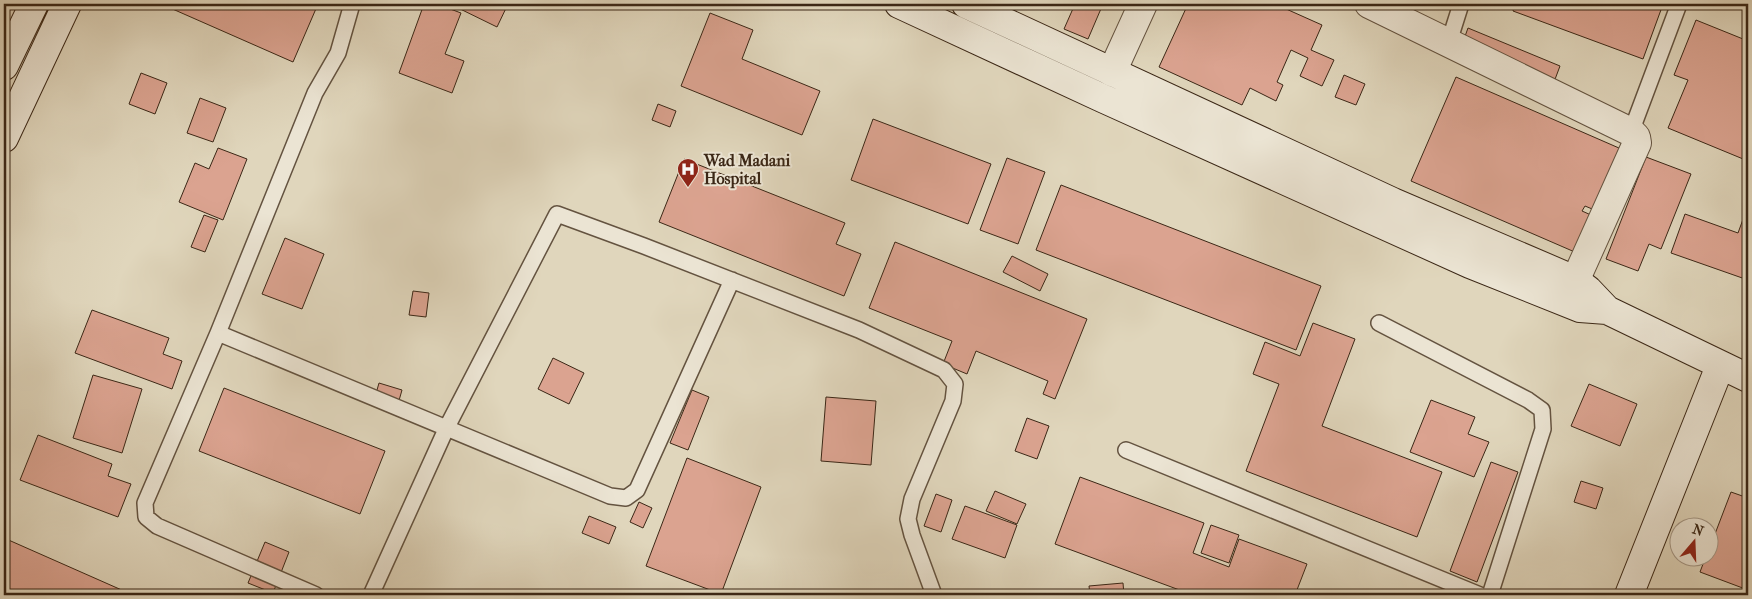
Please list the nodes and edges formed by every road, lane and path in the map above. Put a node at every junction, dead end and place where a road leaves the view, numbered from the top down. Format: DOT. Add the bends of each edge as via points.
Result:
graph roads {
  1 [pos="34,4"];
  2 [pos="68,4"];
  3 [pos="352,4"];
  4 [pos="966,4"];
  5 [pos="1143,4"];
  6 [pos="1369,4"];
  7 [pos="1460,4"];
  8 [pos="1679,4"];
  9 [pos="912,7"];
  10 [pos="1449,42"];
  11 [pos="4,66"];
  12 [pos="1112,72"];
  13 [pos="1631,132"];
  14 [pos="4,138"];
  15 [pos="732,280"];
  16 [pos="1570,292"];
  17 [pos="1379,323"];
  18 [pos="218,333"];
  19 [pos="1720,366"];
  20 [pos="1748,378"];
  21 [pos="448,427"];
  22 [pos="1126,450"];
  23 [pos="316,595"];
  24 [pos="371,595"];
  25 [pos="934,595"];
  26 [pos="1480,595"];
  27 [pos="1490,595"];
  28 [pos="1629,595"];
  1 -- 11 [label="main road"];
  2 -- 14 [label="main road"];
  3 -- 18 [label="lane" via="338,53 315,93"];
  4 -- 12 [label="main road"];
  5 -- 12 [label="main road"];
  6 -- 10 [label="main road"];
  7 -- 10 [label="lane"];
  8 -- 13 [label="lane"];
  9 -- 16 [label="main road" via="1119,106 1470,264"];
  10 -- 13 [label="main road"];
  12 -- 16 [label="main road" via="1393,202"];
  13 -- 16 [label="main road" via="1637,143"];
  15 -- 21 [label="lane" via="557,214"];
  15 -- 21 [label="lane" via="637,490 626,498 610,496"];
  15 -- 25 [label="lane" via="859,330 944,370 955,384 953,400 912,499 908,520"];
  16 -- 19 [label="main road" via="1588,290 1608,310"];
  17 -- 27 [label="lane" via="1542,410 1544,429"];
  18 -- 21 [label="lane"];
  18 -- 23 [label="lane" via="145,503 146,517 157,526"];
  19 -- 20 [label="main road"];
  19 -- 28 [label="main road"];
  21 -- 24 [label="lane"];
  22 -- 26 [label="lane"];
}
